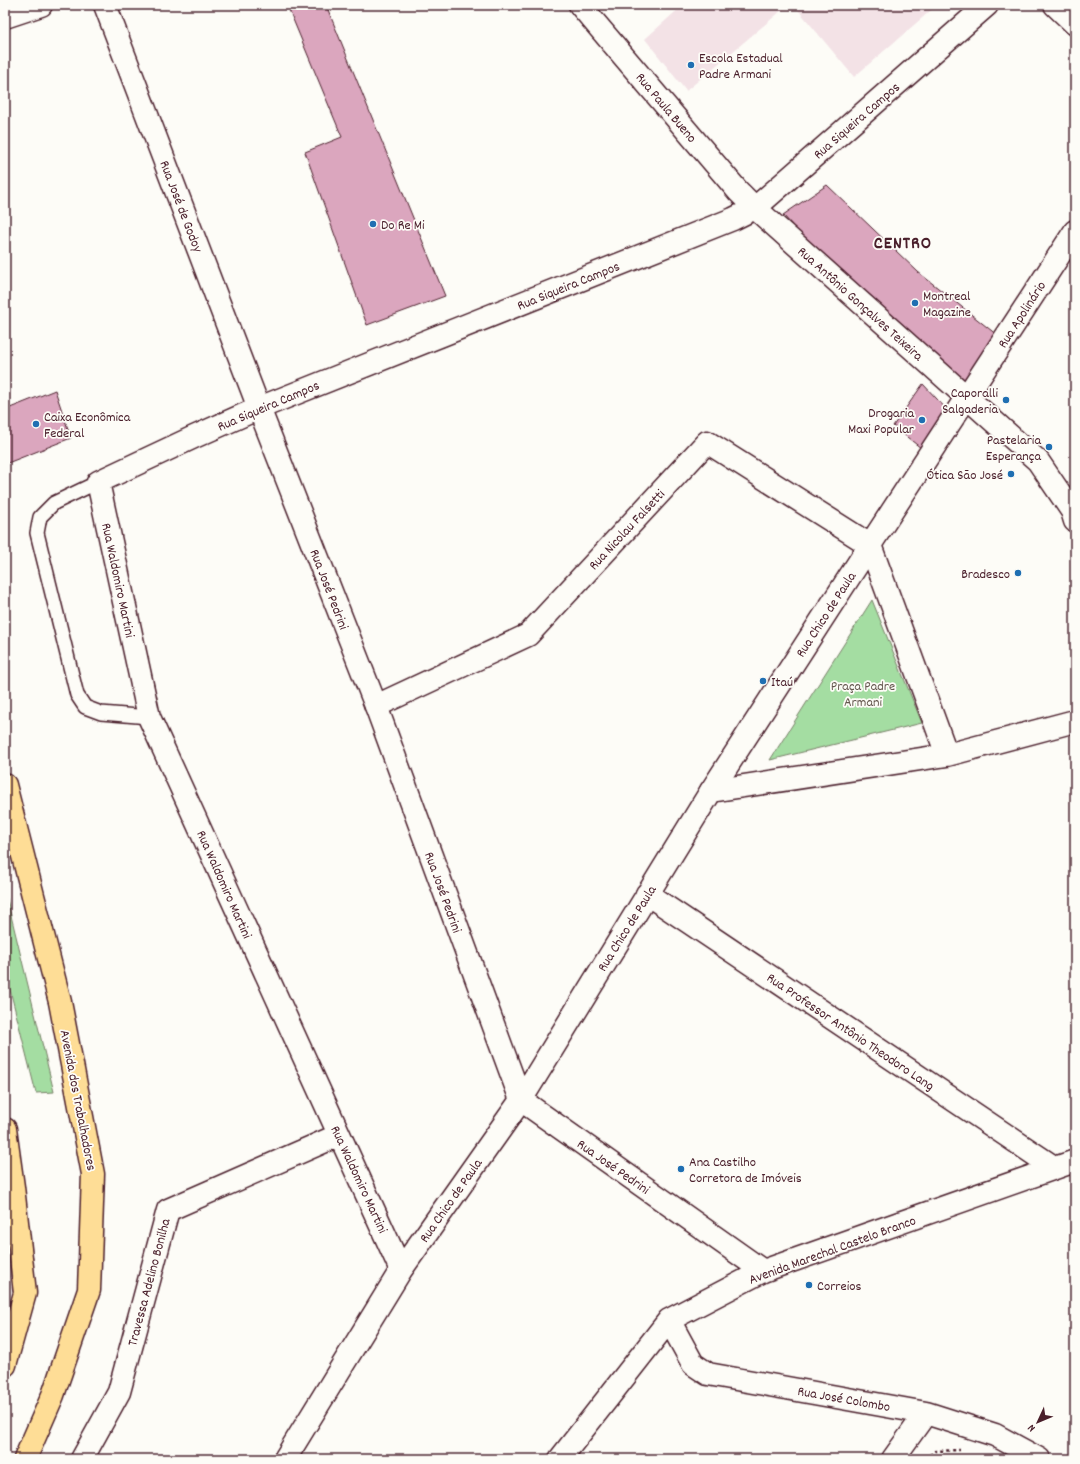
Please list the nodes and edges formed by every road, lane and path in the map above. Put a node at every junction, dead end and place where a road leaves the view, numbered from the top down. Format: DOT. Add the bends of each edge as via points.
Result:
graph roads {
  1 [pos="41,5"];
  2 [pos="105,5"];
  3 [pos="580,5"];
  4 [pos="987,5"];
  5 [pos="1055,5"];
  6 [pos="5,17"];
  7 [pos="1075,24"];
  8 [pos="755,208"];
  9 [pos="1075,231"];
  10 [pos="966,396"];
  11 [pos="259,408"];
  12 [pos="98,482"];
  13 [pos="1075,521"];
  14 [pos="870,545"];
  15 [pos="376,706"];
  16 [pos="149,717"];
  17 [pos="1075,722"];
  18 [pos="947,755"];
  19 [pos="5,785"];
  20 [pos="711,791"];
  21 [pos="647,894"];
  22 [pos="521,1100"];
  23 [pos="5,1128"];
  24 [pos="339,1135"];
  25 [pos="1075,1161"];
  26 [pos="1055,1168"];
  27 [pos="401,1270"];
  28 [pos="763,1272"];
  29 [pos="669,1320"];
  30 [pos="5,1365"];
  31 [pos="926,1413"];
  32 [pos="963,1450"];
  33 [pos="25,1459"];
  34 [pos="82,1459"];
  35 [pos="285,1459"];
  36 [pos="560,1459"];
  37 [pos="893,1459"];
  38 [pos="925,1459"];
  39 [pos="1039,1459"];
  1 -- 6 [label="main road"];
  2 -- 11 [label="main road, Rua José de Godoy"];
  3 -- 8 [label="main road, Rua Paula Bueno"];
  4 -- 8 [label="main road, Rua Siqueira Campos"];
  5 -- 7 [label="main road"];
  8 -- 10 [label="main road, Rua Antônio Gonçalves Teixeira"];
  8 -- 11 [label="main road, Rua Siqueira Campos"];
  9 -- 10 [label="main road, Rua Apolinário"];
  10 -- 13 [label="main road, Rua Antônio Gonçalves Teixeira" via="1038,462 1072,511"];
  10 -- 14 [label="main road, Rua Chico de Paula"];
  11 -- 12 [label="main road, Rua Siqueira Campos"];
  11 -- 15 [label="main road, Rua José Pedrini"];
  12 -- 16 [label="main road, Rua Waldomiro Martini"];
  12 -- 16 [label="lane" via="54,503 40,517 37,533 77,695 85,707 101,713"];
  14 -- 15 [label="main road, Rua Nicolau Falsetti" via="707,442 528,635"];
  14 -- 18 [label="main road"];
  14 -- 20 [label="main road, Rua Chico de Paula"];
  15 -- 22 [label="main road, Rua José Pedrini"];
  16 -- 24 [label="main road, Rua Waldomiro Martini"];
  17 -- 18 [label="main road"];
  18 -- 20 [label="main road"];
  19 -- 33 [label="main road, Avenida dos Trabalhadores" via="60,1002 94,1174 89,1290 53,1395"];
  20 -- 21 [label="main road, Rua Chico de Paula"];
  21 -- 22 [label="main road, Rua Chico de Paula"];
  21 -- 26 [label="main road, Rua Professor Antônio Theodoro Lang"];
  22 -- 27 [label="main road, Rua Chico de Paula"];
  22 -- 28 [label="main road, Rua José Pedrini"];
  23 -- 30 [label="main road" via="25,1293"];
  24 -- 27 [label="main road, Rua Waldomiro Martini"];
  24 -- 34 [label="main road, Travessa Adelino Bonilha" via="168,1210 119,1392"];
  25 -- 26 [label="main road, Avenida Marechal Castelo Branco"];
  26 -- 28 [label="main road, Avenida Marechal Castelo Branco"];
  27 -- 35 [label="main road, Rua Chico de Paula"];
  28 -- 29 [label="main road, Avenida Marechal Castelo Branco"];
  29 -- 31 [label="main road, Rua José Colombo" via="693,1364 708,1374"];
  29 -- 36 [label="main road, Avenida Marechal Castelo Branco"];
  31 -- 37 [label="main road"];
  31 -- 39 [label="main road, Rua José Colombo" via="995,1435"];
  32 -- 38 [label="path" via="935,1451"];
}
